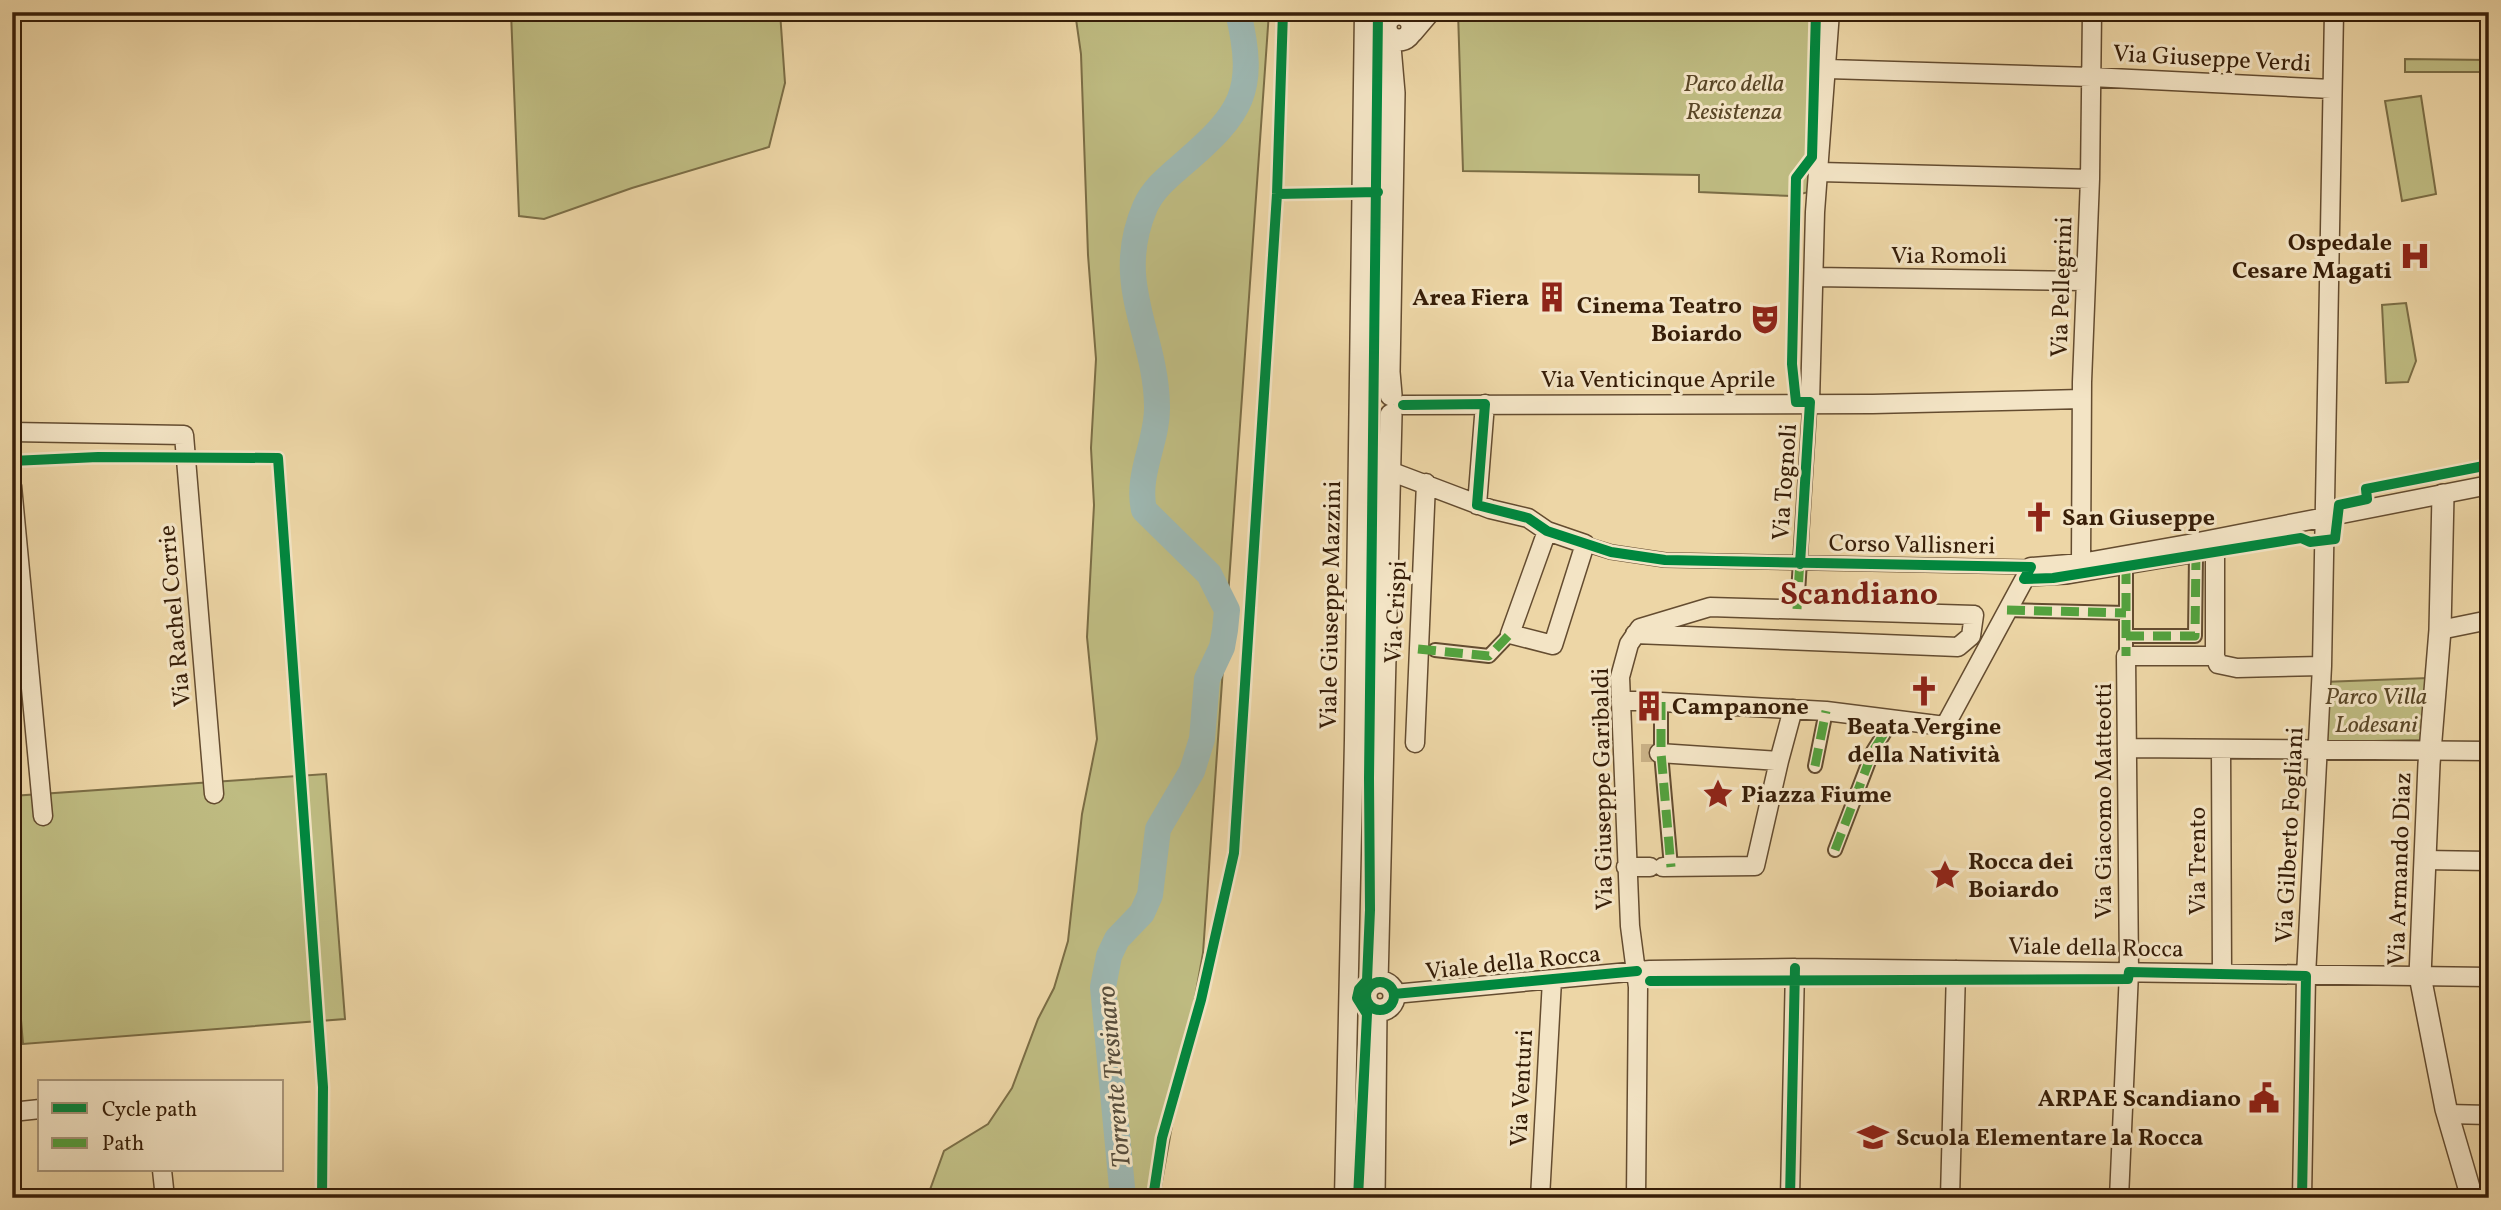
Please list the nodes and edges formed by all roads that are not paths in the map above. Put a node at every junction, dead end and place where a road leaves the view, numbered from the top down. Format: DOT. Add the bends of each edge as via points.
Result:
graph roads {
  1 [pos="1364,12"];
  2 [pos="1830,12"];
  3 [pos="2092,12"];
  4 [pos="2334,12"];
  5 [pos="1404,21"];
  6 [pos="1828,69"];
  7 [pos="2091,77"];
  8 [pos="2330,89"];
  9 [pos="1820,172"];
  10 [pos="2091,179"];
  11 [pos="1814,277"];
  12 [pos="2084,281"];
  13 [pos="2081,399"];
  14 [pos="1810,402"];
  15 [pos="1485,404"];
  16 [pos="1395,405"];
  17 [pos="12,432"];
  18 [pos="1388,470"];
  19 [pos="1426,482"];
  20 [pos="2489,485"];
  21 [pos="12,486"];
  22 [pos="2443,495"];
  23 [pos="1478,505"];
  24 [pos="2323,517"];
  25 [pos="1547,531"];
  26 [pos="2214,539"];
  27 [pos="1585,544"];
  28 [pos="2081,563"];
  29 [pos="1800,564"];
  30 [pos="2126,566"];
  31 [pos="2028,573"];
  32 [pos="1797,609"];
  33 [pos="2007,610"];
  34 [pos="2126,613"];
  35 [pos="2489,620"];
  36 [pos="2440,630"];
  37 [pos="1510,634"];
  38 [pos="1634,634"];
  39 [pos="2126,636"];
  40 [pos="1795,641"];
  41 [pos="1426,650"];
  42 [pos="2126,656"];
  43 [pos="2216,660"];
  44 [pos="2322,666"];
  45 [pos="1621,701"];
  46 [pos="1652,702"];
  47 [pos="1793,709"];
  48 [pos="1826,711"];
  49 [pos="1892,721"];
  50 [pos="1415,743"];
  51 [pos="2127,748"];
  52 [pos="2221,749"];
  53 [pos="2319,749"];
  54 [pos="2430,750"];
  55 [pos="2489,751"];
  56 [pos="1622,753"];
  57 [pos="1654,753"];
  58 [pos="1779,761"];
  59 [pos="1815,766"];
  60 [pos="214,794"];
  61 [pos="43,817"];
  62 [pos="1835,850"];
  63 [pos="2424,860"];
  64 [pos="2489,861"];
  65 [pos="1626,867"];
  66 [pos="1661,867"];
  67 [pos="1795,968"];
  68 [pos="1956,970"];
  69 [pos="1637,971"];
  70 [pos="2129,972"];
  71 [pos="2222,973"];
  72 [pos="2306,976"];
  73 [pos="2420,976"];
  74 [pos="2489,977"];
  75 [pos="1552,980"];
  76 [pos="1386,988"];
  77 [pos="38,1109"];
  78 [pos="12,1112"];
  79 [pos="2448,1114"];
  80 [pos="2489,1115"];
  81 [pos="162,1172"];
  82 [pos="165,1198"];
  83 [pos="1344,1198"];
  84 [pos="1374,1198"];
  85 [pos="1540,1198"];
  86 [pos="1636,1198"];
  87 [pos="1790,1198"];
  88 [pos="1950,1198"];
  89 [pos="2119,1198"];
  90 [pos="2302,1198"];
  91 [pos="2472,1198"];
  1 -- 83 [label="street, Viale Giuseppe Mazzini"];
  2 -- 6 [label="street, Via Tognoli"];
  3 -- 7 [label="street, Via Pellegrini"];
  4 -- 8 [label="street, Via Gilberto Fogliani"];
  5 -- 16 [label="street" via="1394,93 1389,372"];
  6 -- 7 [label="street, Via Giuseppe Verdi"];
  6 -- 9 [label="street, Via Tognoli"];
  7 -- 8 [label="street, Via Giuseppe Verdi"];
  7 -- 10 [label="street, Via Pellegrini"];
  8 -- 24 [label="street, Via Gilberto Fogliani"];
  9 -- 10 [label="street"];
  9 -- 11 [label="street, Via Tognoli"];
  10 -- 12 [label="street, Via Pellegrini"];
  11 -- 12 [label="street, Via Romoli"];
  11 -- 14 [label="street, Via Tognoli"];
  12 -- 13 [label="street, Via Pellegrini"];
  13 -- 14 [label="street, Via Venticinque Aprile"];
  13 -- 28 [label="street, Via Pellegrini"];
  14 -- 15 [label="street, Via Venticinque Aprile"];
  14 -- 29 [label="street, Via Tognoli"];
  15 -- 16 [label="street, Via Venticinque Aprile"];
  15 -- 23 [label="street"];
  16 -- 18 [label="street"];
  17 -- 60 [label="street, Via Rachel Corrie" via="184,435"];
  18 -- 19 [label="street"];
  18 -- 76 [label="street"];
  19 -- 23 [label="street"];
  19 -- 41 [label="street, Via Crispi"];
  20 -- 22 [label="street, Corso Vallisneri"];
  21 -- 61 [label="street"];
  22 -- 24 [label="street, Corso Vallisneri"];
  22 -- 36 [label="street, Via Armando Diaz"];
  23 -- 25 [label="street" via="1528,518"];
  24 -- 26 [label="street, Corso Vallisneri"];
  24 -- 44 [label="street, Via Gilberto Fogliani"];
  25 -- 27 [label="street"];
  25 -- 37 [label="street"];
  26 -- 28 [label="street, Corso Vallisneri"];
  26 -- 43 [label="street"];
  27 -- 29 [label="street, Corso Vallisneri" via="1665,560"];
  27 -- 37 [label="street" via="1553,645"];
  28 -- 31 [label="street, Corso Vallisneri"];
  29 -- 31 [label="street, Corso Vallisneri"];
  29 -- 32 [label="street, Via Tognoli"];
  30 -- 31 [label="street" via="2066,577"];
  30 -- 34 [label="street"];
  30 -- 39 [label="street" via="2196,555 2195,636"];
  31 -- 33 [label="street"];
  32 -- 38 [label="street" via="1702,608"];
  32 -- 40 [label="street"];
  32 -- 40 [label="street" via="1974,615 1971,636 1958,646"];
  33 -- 34 [label="street"];
  33 -- 49 [label="street" via="1944,726"];
  34 -- 39 [label="street"];
  35 -- 36 [label="street"];
  36 -- 54 [label="street, Via Armando Diaz"];
  37 -- 41 [label="street" via="1489,656"];
  38 -- 40 [label="street"];
  38 -- 45 [label="street, Via Giuseppe Garibaldi" via="1622,665"];
  39 -- 42 [label="street"];
  41 -- 50 [label="street, Via Crispi"];
  42 -- 43 [label="street"];
  42 -- 51 [label="street, Via Giacomo Matteotti"];
  43 -- 44 [label="street" via="2237,667"];
  44 -- 53 [label="street, Via Gilberto Fogliani"];
  45 -- 46 [label="street"];
  45 -- 56 [label="street, Via Giuseppe Garibaldi"];
  46 -- 47 [label="street"];
  46 -- 57 [label="street"];
  47 -- 48 [label="street"];
  47 -- 58 [label="street"];
  48 -- 49 [label="street"];
  48 -- 59 [label="street"];
  49 -- 62 [label="street" via="1873,751"];
  51 -- 52 [label="street"];
  51 -- 70 [label="street, Via Giacomo Matteotti"];
  52 -- 53 [label="street"];
  52 -- 71 [label="street, Via Trento"];
  53 -- 54 [label="street"];
  53 -- 72 [label="street, Via Gilberto Fogliani"];
  54 -- 55 [label="street"];
  54 -- 63 [label="street, Via Armando Diaz"];
  56 -- 57 [label="street"];
  56 -- 65 [label="street, Via Giuseppe Garibaldi"];
  57 -- 58 [label="street"];
  57 -- 66 [label="street"];
  58 -- 66 [label="street" via="1755,866"];
  63 -- 64 [label="street"];
  63 -- 73 [label="street, Via Armando Diaz"];
  65 -- 66 [label="street"];
  65 -- 69 [label="street, Via Giuseppe Garibaldi"];
  67 -- 68 [label="street, Viale della Rocca"];
  67 -- 69 [label="street, Viale della Rocca"];
  67 -- 87 [label="street"];
  68 -- 70 [label="street, Viale della Rocca"];
  68 -- 88 [label="street"];
  69 -- 75 [label="street, Viale della Rocca"];
  69 -- 86 [label="street, Via Giuseppe Garibaldi"];
  70 -- 71 [label="street, Viale della Rocca"];
  70 -- 89 [label="street, Via Giacomo Matteotti"];
  71 -- 72 [label="street, Viale della Rocca"];
  72 -- 73 [label="street, Viale della Rocca"];
  72 -- 90 [label="street, Via Gilberto Fogliani"];
  73 -- 74 [label="street, Viale della Rocca"];
  73 -- 79 [label="street, Via Armando Diaz"];
  75 -- 76 [label="street, Viale della Rocca"];
  75 -- 85 [label="street, Via Venturi"];
  76 -- 84 [label="street" via="1369,986 1365,995 1376,1010"];
  77 -- 78 [label="street"];
  79 -- 80 [label="street"];
  79 -- 91 [label="street, Via Armando Diaz"];
  81 -- 82 [label="street"];
}
